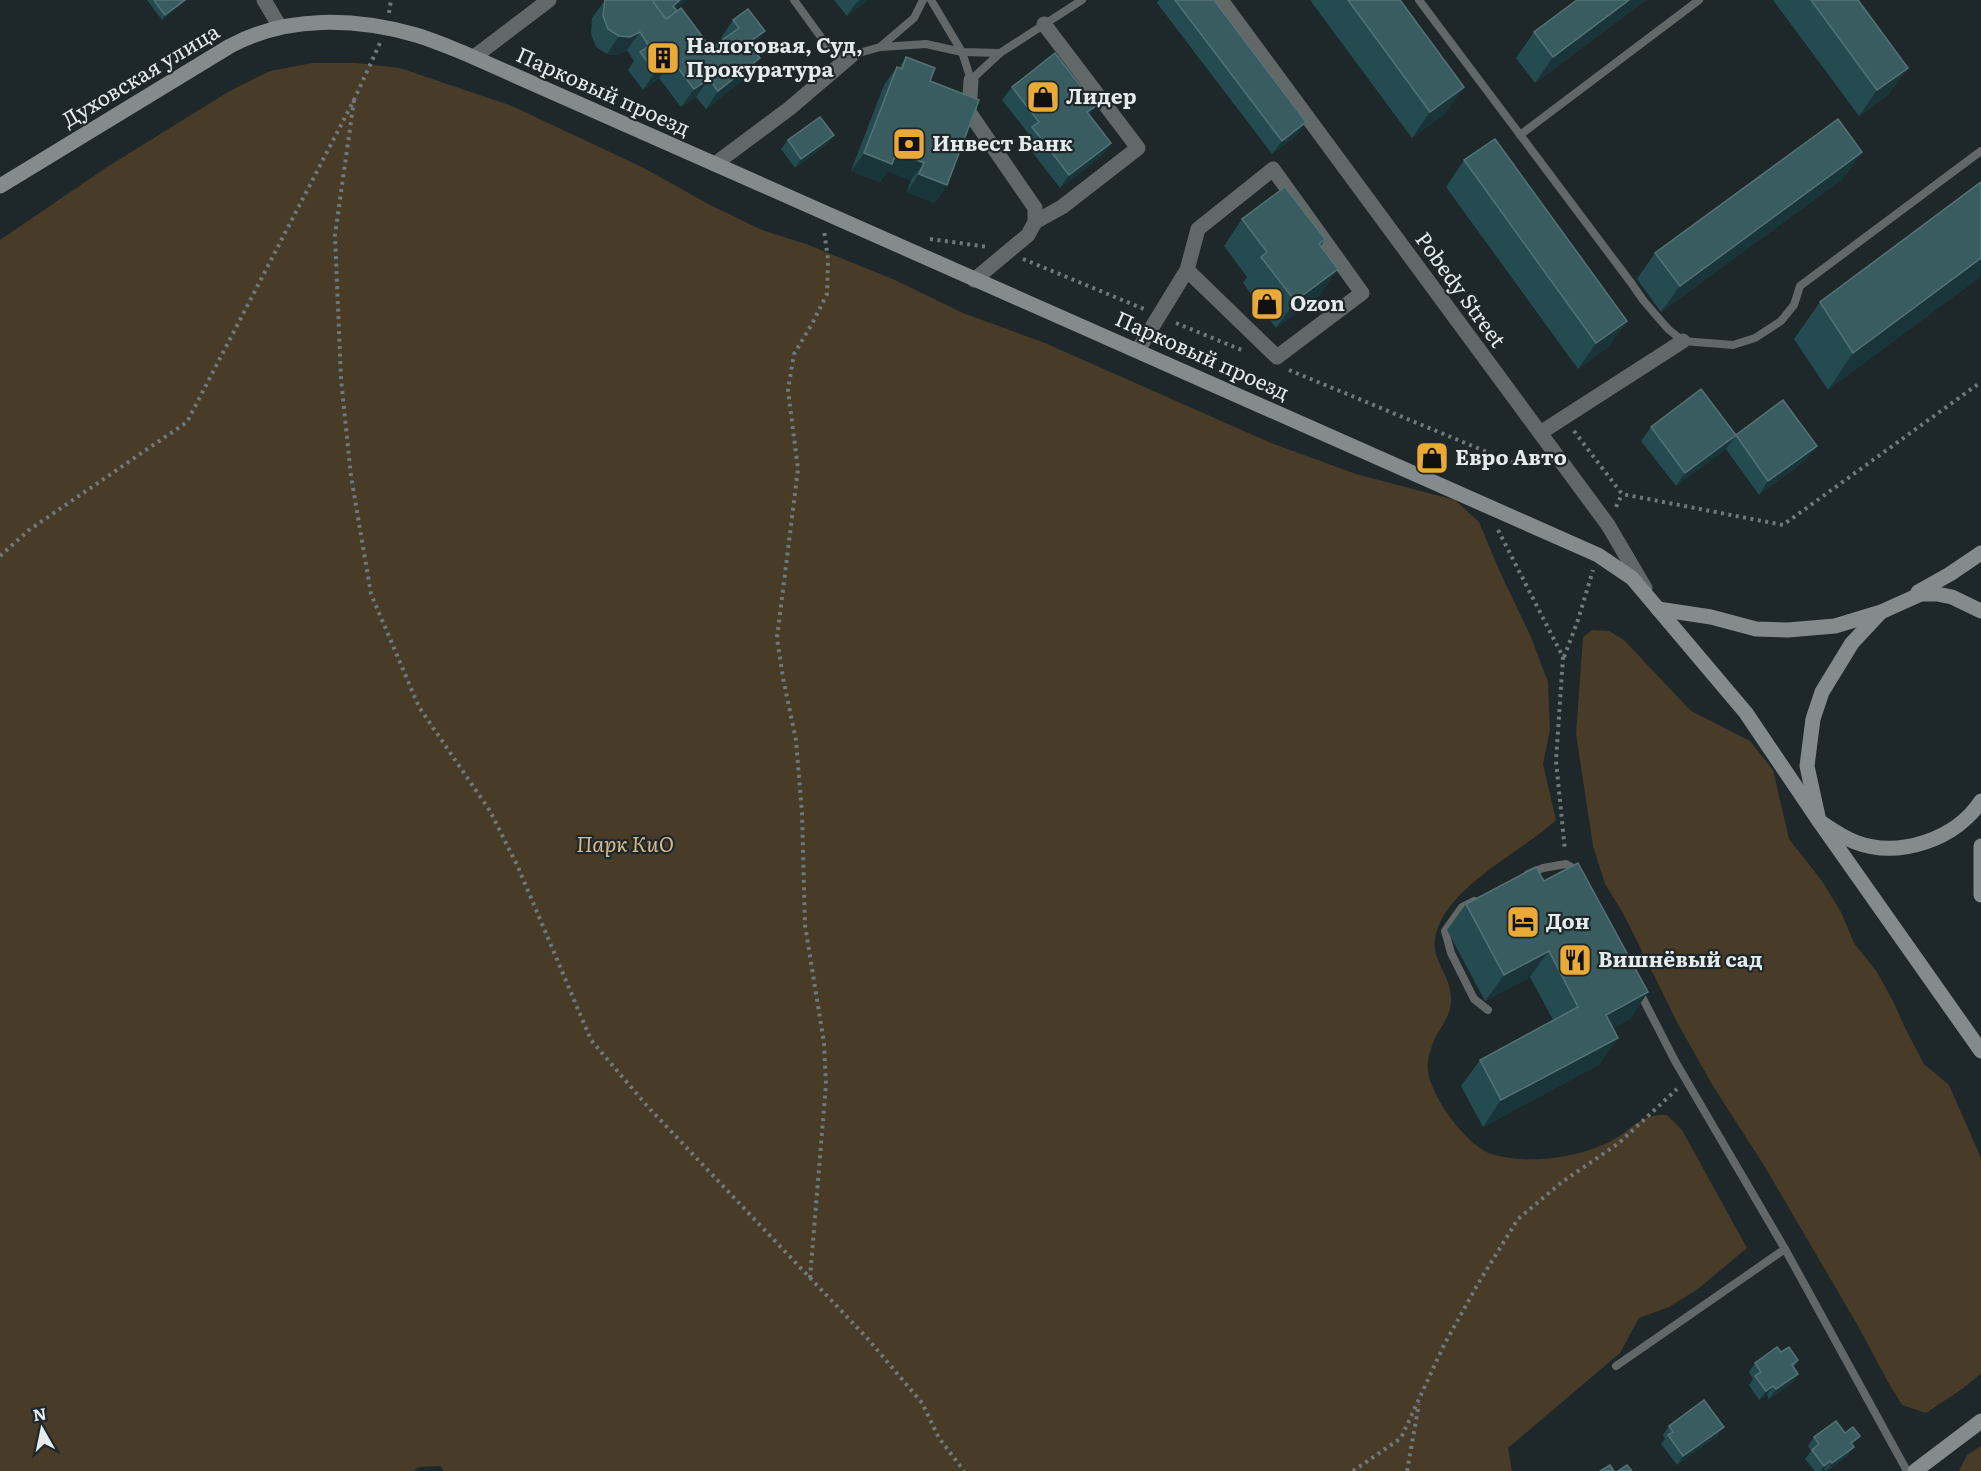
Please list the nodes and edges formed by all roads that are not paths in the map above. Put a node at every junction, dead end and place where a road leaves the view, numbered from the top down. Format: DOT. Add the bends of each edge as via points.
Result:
graph roads {
  1 [pos="264,0"];
  2 [pos="549,0"];
  3 [pos="795,0"];
  4 [pos="923,0"];
  5 [pos="931,0"];
  6 [pos="1082,0"];
  7 [pos="1221,0"];
  8 [pos="1419,0"];
  9 [pos="1699,0"];
  10 [pos="1044,24"];
  11 [pos="280,27"];
  12 [pos="880,47"];
  13 [pos="962,52"];
  14 [pos="1000,53"];
  15 [pos="852,55"];
  16 [pos="474,57"];
  17 [pos="971,80"];
  18 [pos="1520,135"];
  19 [pos="1981,151"];
  20 [pos="715,164"];
  21 [pos="0,186"];
  22 [pos="1035,222"];
  23 [pos="1187,270"];
  24 [pos="974,280"];
  25 [pos="1683,341"];
  26 [pos="1138,350"];
  27 [pos="1539,434"];
  28 [pos="1981,553"];
  29 [pos="1898,603"];
  30 [pos="1658,609"];
  31 [pos="1981,611"];
  32 [pos="1981,801"];
  33 [pos="1819,821"];
  34 [pos="1981,846"];
  35 [pos="1523,876"];
  36 [pos="1585,883"];
  37 [pos="1484,895"];
  38 [pos="1981,895"];
  39 [pos="1632,978"];
  40 [pos="1488,1010"];
  41 [pos="1981,1051"];
  42 [pos="1785,1249"];
  43 [pos="1616,1366"];
  44 [pos="1981,1421"];
  45 [pos="1907,1471"];
  46 [pos="1916,1471"];
  1 -- 11 [label="street"];
  2 -- 16 [label="street, Парковый проезд"];
  3 -- 15 [label="lane" via="831,51"];
  4 -- 12 [label="lane" via="914,18"];
  5 -- 13 [label="lane"];
  6 -- 10 [label="lane"];
  7 -- 27 [label="street, Pobedy Street"];
  8 -- 18 [label="lane"];
  9 -- 18 [label="lane"];
  10 -- 14 [label="lane"];
  10 -- 22 [label="street" via="1138,148 1062,207"];
  11 -- 16 [label="street, Парковый проезд" via="340,23 386,28 417,35"];
  11 -- 21 [label="street, Духовская улица" via="230,46"];
  12 -- 13 [label="lane" via="927,44"];
  12 -- 15 [label="lane"];
  13 -- 14 [label="lane"];
  13 -- 17 [label="lane"];
  14 -- 17 [label="lane"];
  15 -- 20 [label="street"];
  16 -- 20 [label="street, Парковый проезд"];
  17 -- 22 [label="street" via="969,112 1035,208"];
  18 -- 25 [label="lane" via="1643,300"];
  19 -- 25 [label="lane" via="1800,286 1794,305 1781,321 1755,338 1733,345"];
  20 -- 24 [label="street, Парковый проезд"];
  22 -- 24 [label="street" via="1028,235"];
  23 -- 23 [label="street" via="1277,357 1362,293 1273,169 1198,229"];
  23 -- 26 [label="street"];
  24 -- 26 [label="street, Парковый проезд"];
  25 -- 27 [label="street"];
  26 -- 30 [label="street, Парковый проезд" via="1598,555 1632,578"];
  27 -- 30 [label="street, Pobedy Street" via="1608,525"];
  28 -- 29 [label="street"];
  29 -- 30 [label="street" via="1835,626 1788,630 1756,629"];
  29 -- 31 [label="street" via="1922,594 1937,594"];
  29 -- 33 [label="street" via="1881,612 1852,643 1822,692 1813,719 1807,766"];
  30 -- 33 [label="street, Парковый проезд" via="1746,713"];
  32 -- 33 [label="street" via="1951,831 1931,840 1893,847 1857,843"];
  33 -- 41 [label="street, Парковый проезд"];
  34 -- 38 [label="street"];
  35 -- 36 [label="lane" via="1566,864 1580,873"];
  37 -- 40 [label="lane" via="1462,908 1445,931 1474,999"];
  39 -- 42 [label="lane" via="1674,1061"];
  42 -- 43 [label="lane"];
  42 -- 45 [label="lane"];
  44 -- 46 [label="street"];
}
